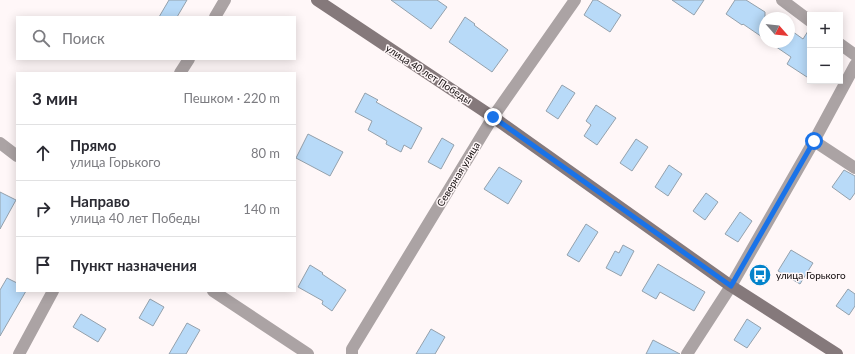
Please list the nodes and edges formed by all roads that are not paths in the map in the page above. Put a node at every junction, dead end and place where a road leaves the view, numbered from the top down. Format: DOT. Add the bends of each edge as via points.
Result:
graph roads {
  1 [pos="225,0"];
  2 [pos="317,0"];
  3 [pos="575,0"];
  4 [pos="782,0"];
  5 [pos="216,16"];
  6 [pos="807,19"];
  7 [pos="843,46"];
  8 [pos="855,55"];
  9 [pos="188,60"];
  10 [pos="855,65"];
  11 [pos="181,72"];
  12 [pos="493,117"];
  13 [pos="814,141"];
  14 [pos="0,143"];
  15 [pos="16,155"];
  16 [pos="855,168"];
  17 [pos="731,286"];
  18 [pos="52,292"];
  19 [pos="215,292"];
  20 [pos="18,354"];
  21 [pos="308,354"];
  22 [pos="352,354"];
  23 [pos="687,354"];
  24 [pos="837,354"];
  1 -- 5 [label="street"];
  2 -- 12 [label="main road, улица 40 лет Победы"];
  3 -- 12 [label="street, Северная улица"];
  4 -- 6 [label="street"];
  7 -- 8 [label="street"];
  9 -- 11 [label="street"];
  10 -- 13 [label="street"];
  12 -- 17 [label="main road, улица 40 лет Победы"];
  12 -- 22 [label="street, Северная улица" via="352,349"];
  13 -- 16 [label="street"];
  13 -- 17 [label="street"];
  14 -- 15 [label="street"];
  17 -- 23 [label="street"];
  17 -- 24 [label="main road, улица 40 лет Победы"];
  18 -- 20 [label="street"];
  19 -- 21 [label="street"];
}
